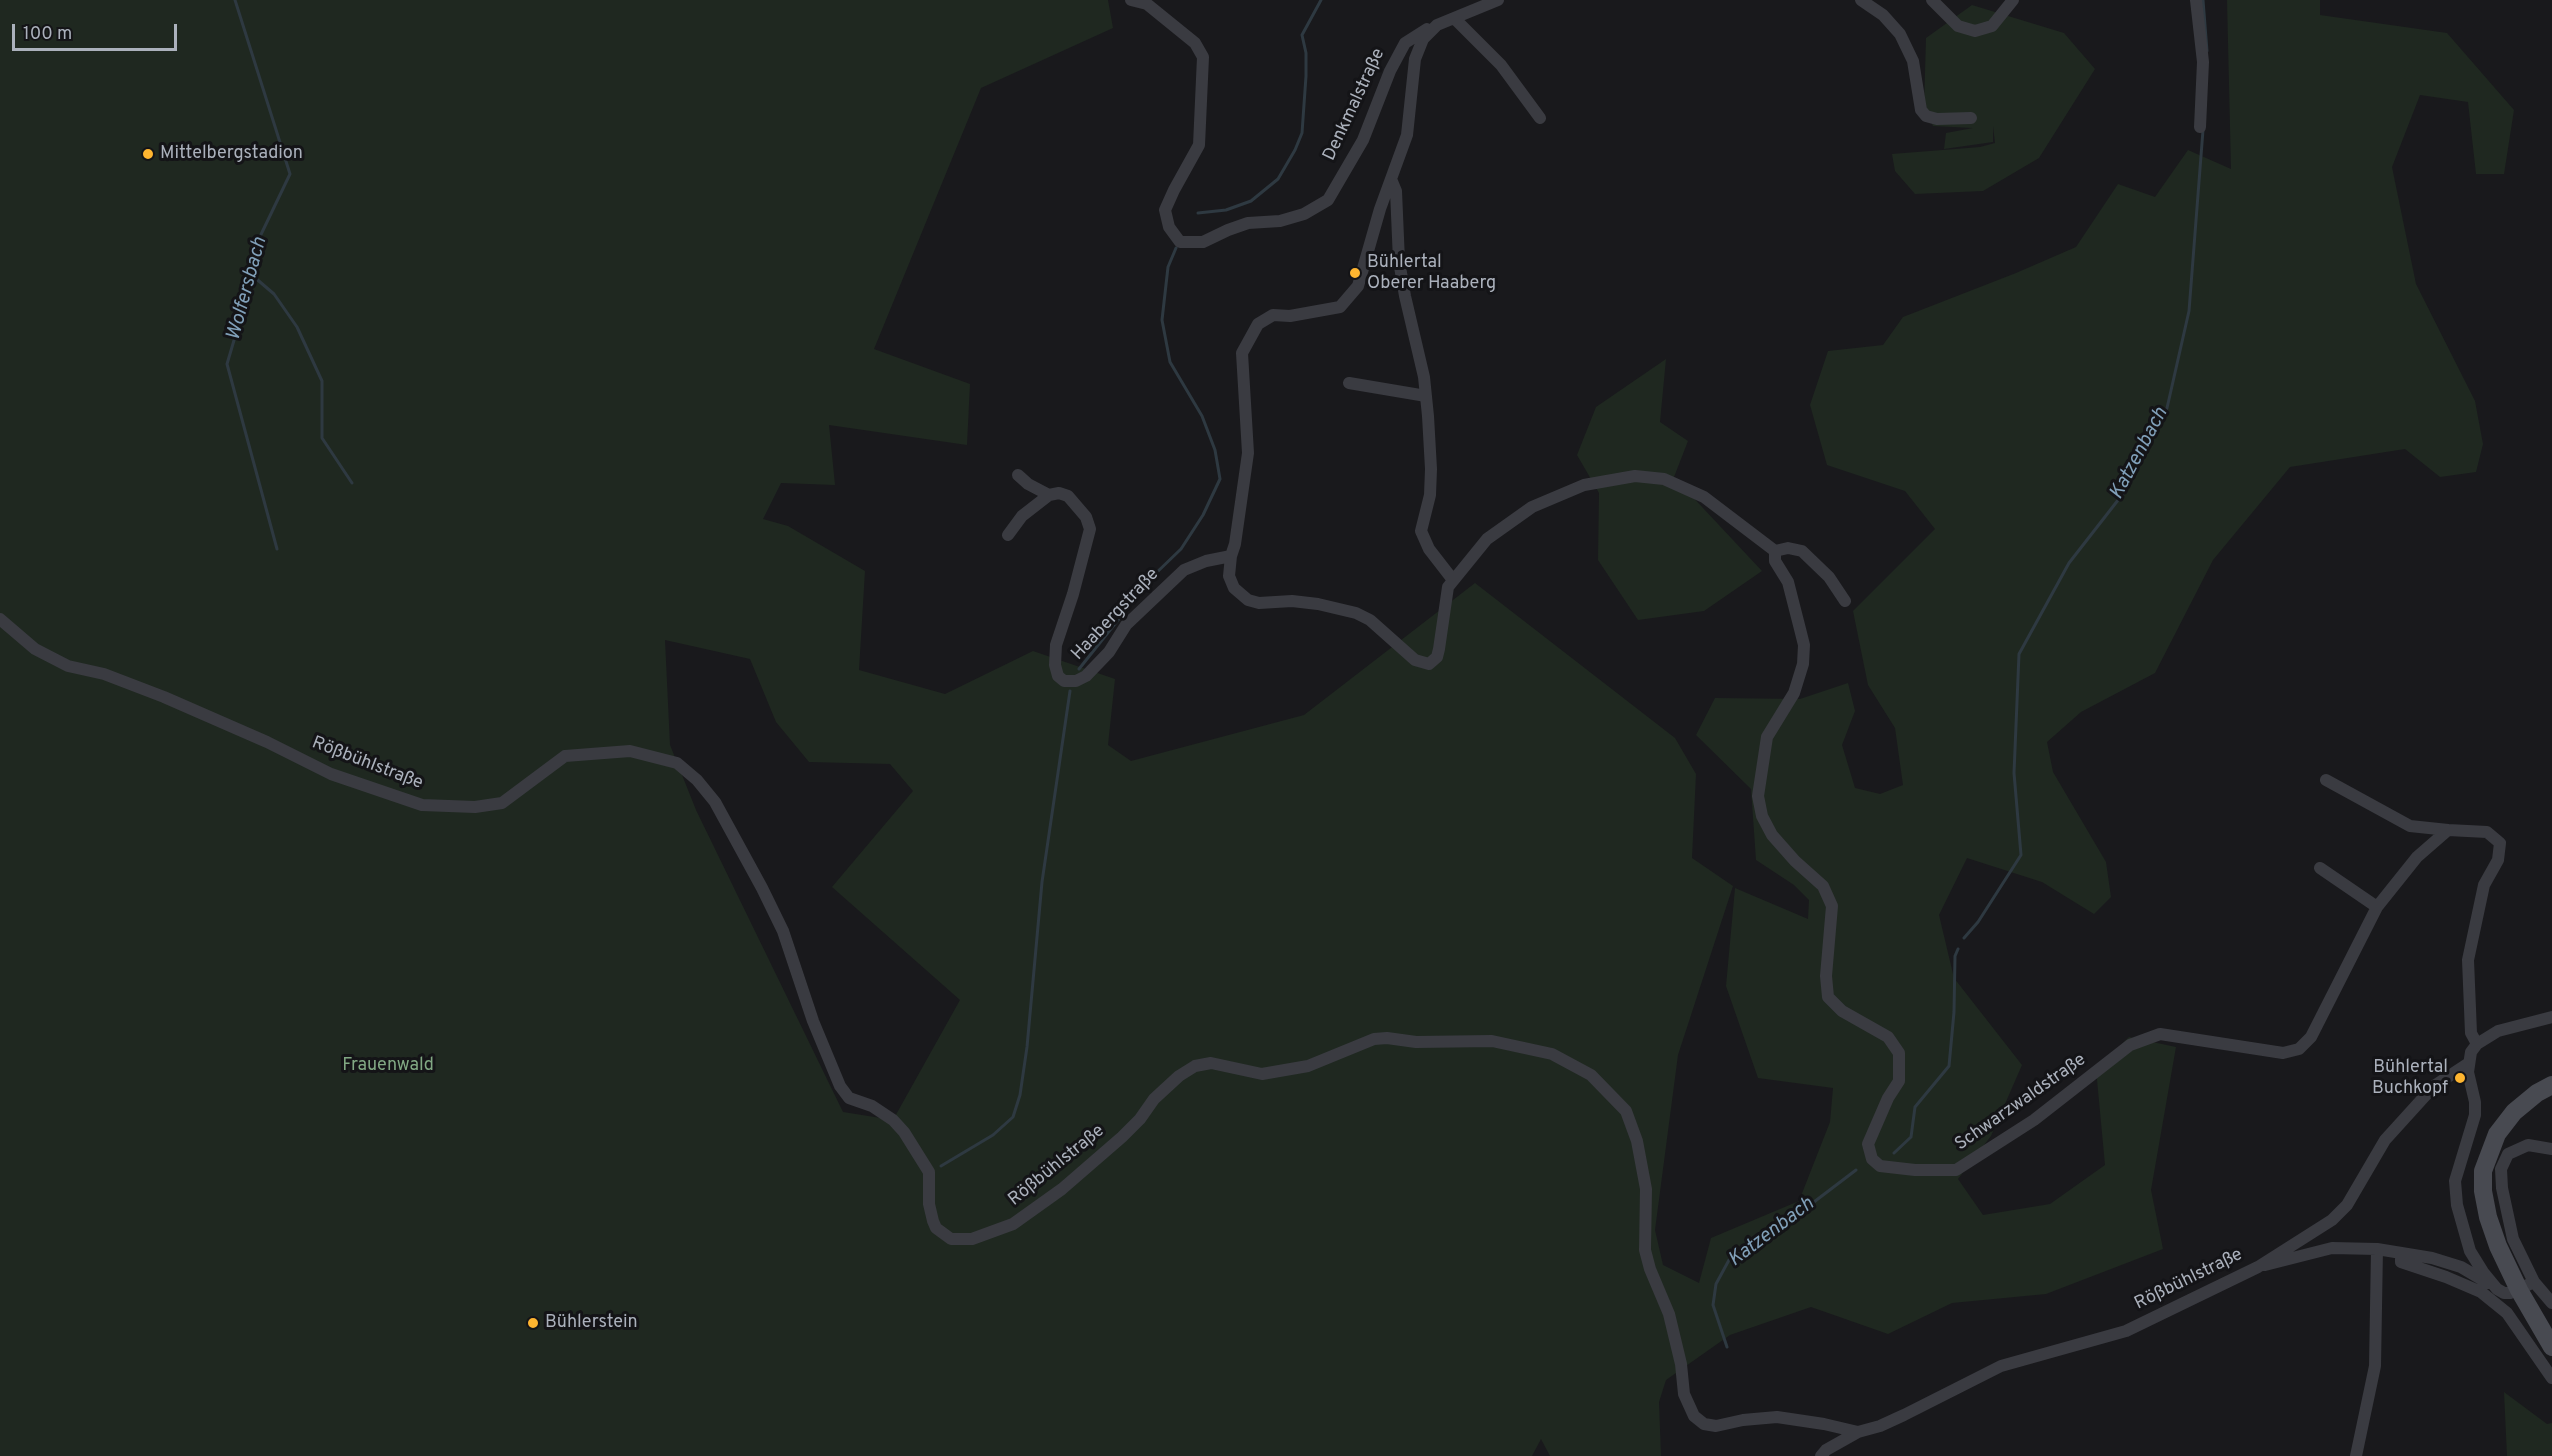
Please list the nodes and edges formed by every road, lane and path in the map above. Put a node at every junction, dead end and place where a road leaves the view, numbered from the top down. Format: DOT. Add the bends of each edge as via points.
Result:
graph roads {
  1 [pos="1131,0"];
  2 [pos="1498,0"];
  3 [pos="1861,0"];
  4 [pos="1932,0"];
  5 [pos="2013,0"];
  6 [pos="2196,0"];
  7 [pos="1454,18"];
  8 [pos="1437,25"];
  9 [pos="1540,118"];
  10 [pos="1971,118"];
  11 [pos="2199,127"];
  12 [pos="1391,179"];
  13 [pos="1349,383"];
  14 [pos="1426,396"];
  15 [pos="1018,476"];
  16 [pos="1049,495"];
  17 [pos="1008,535"];
  18 [pos="1775,551"];
  19 [pos="1231,556"];
  20 [pos="1453,580"];
  21 [pos="1845,601"];
  22 [pos="0,619"];
  23 [pos="2326,780"];
  24 [pos="2448,830"];
  25 [pos="2320,868"];
  26 [pos="2377,907"];
  27 [pos="2552,1017"];
  28 [pos="2477,1044"];
  29 [pos="2469,1063"];
  30 [pos="2552,1084"];
  31 [pos="2552,1149"];
  32 [pos="2377,1249"];
  33 [pos="2401,1252"];
  34 [pos="2258,1267"];
  35 [pos="2526,1286"];
  36 [pos="2497,1289"];
  37 [pos="2552,1303"];
  38 [pos="2552,1347"];
  39 [pos="2552,1378"];
  40 [pos="1858,1432"];
  41 [pos="1821,1456"];
  42 [pos="2356,1456"];
  1 -- 8 [label="street, Denkmalstraße" via="1147,4 1195,43 1203,57 1199,146 1166,210 1168,227 1180,242 1203,242 1248,223 1280,221 1304,214 1328,200 1363,140 1405,44"];
  2 -- 7 [label="street"];
  3 -- 10 [label="street" via="1883,15 1900,34 1913,61 1921,110 1926,117"];
  4 -- 5 [label="street" via="1958,26 1975,31 1992,26"];
  6 -- 11 [label="street" via="2203,62"];
  7 -- 8 [label="street"];
  7 -- 9 [label="street" via="1501,65"];
  8 -- 12 [label="street" via="1423,39 1415,59 1407,135"];
  12 -- 14 [label="street" via="1396,192 1399,261"];
  12 -- 19 [label="street" via="1358,286 1340,307 1290,316 1273,315 1258,324 1242,353 1248,453"];
  13 -- 14 [label="street"];
  14 -- 20 [label="street" via="1431,468 1430,495 1421,531 1429,549"];
  15 -- 16 [label="street, Haabergstraße"];
  16 -- 17 [label="street" via="1022,516"];
  16 -- 19 [label="street, Haabergstraße" via="1068,496 1086,517 1090,529 1056,645 1055,665 1064,681 1086,676 1126,626 1184,570"];
  18 -- 20 [label="street" via="1704,497 1665,479 1635,476 1584,485 1532,507 1487,539"];
  18 -- 21 [label="street" via="1802,551"];
  18 -- 26 [label="street, Schwarzwaldstraße" via="1775,561 1788,582 1804,645 1799,681 1767,737 1758,796 1772,835 1823,886 1832,906 1828,997 1842,1011 1888,1037 1899,1053 1899,1081 1868,1144 1872,1159 1880,1166 1956,1170 2034,1120 2130,1045 2160,1034 2283,1053 2299,1049 2311,1038"];
  19 -- 20 [label="street" via="1229,576 1234,588 1248,600 1318,604 1356,613 1370,620 1415,660 1429,664 1437,657 1445,600"];
  22 -- 40 [label="street, Rößbühlstraße" via="35,649 68,666 104,674 164,697 331,774 422,805 475,807 502,803 565,756 630,751 677,763 715,802 762,888 783,931 840,1086 849,1098 872,1106 904,1132 928,1172 929,1204 936,1228 951,1239 972,1239 1013,1224 1062,1189 1122,1137 1154,1100 1195,1066 1211,1063 1262,1074 1308,1066 1374,1039 1387,1038 1492,1041 1552,1054 1591,1075 1626,1111 1637,1141 1646,1190 1645,1250 1669,1314 1684,1394 1694,1416 1704,1424 1716,1426 1777,1417"];
  23 -- 24 [label="street" via="2410,826"];
  24 -- 26 [label="street, Schwarzwaldstraße" via="2417,857"];
  24 -- 28 [label="street" via="2487,832 2500,843 2498,860 2484,885 2468,960 2471,1033"];
  25 -- 26 [label="street"];
  27 -- 28 [label="street" via="2498,1031"];
  28 -- 29 [label="street"];
  29 -- 34 [label="street, Rößbühlstraße" via="2434,1086 2385,1140 2347,1205 2332,1220"];
  29 -- 36 [label="street" via="2475,1115 2455,1181 2457,1205 2470,1251"];
  30 -- 35 [label="main road" via="2514,1112 2497,1134 2483,1170 2488,1217 2498,1246"];
  31 -- 35 [label="street" via="2528,1145 2508,1154 2501,1168 2502,1188"];
  32 -- 33 [label="street"];
  32 -- 34 [label="street" via="2332,1248"];
  32 -- 42 [label="street" via="2375,1366"];
  33 -- 36 [label="street" via="2462,1267"];
  33 -- 39 [label="street" via="2401,1262 2481,1292 2506,1313"];
  34 -- 40 [label="street, Rößbühlstraße" via="2126,1331 2001,1366 1905,1415"];
  35 -- 36 [label="street" via="2510,1293"];
  35 -- 37 [label="street"];
  35 -- 38 [label="main road"];
  40 -- 41 [label="street, Rößbühlstraße"];
}
